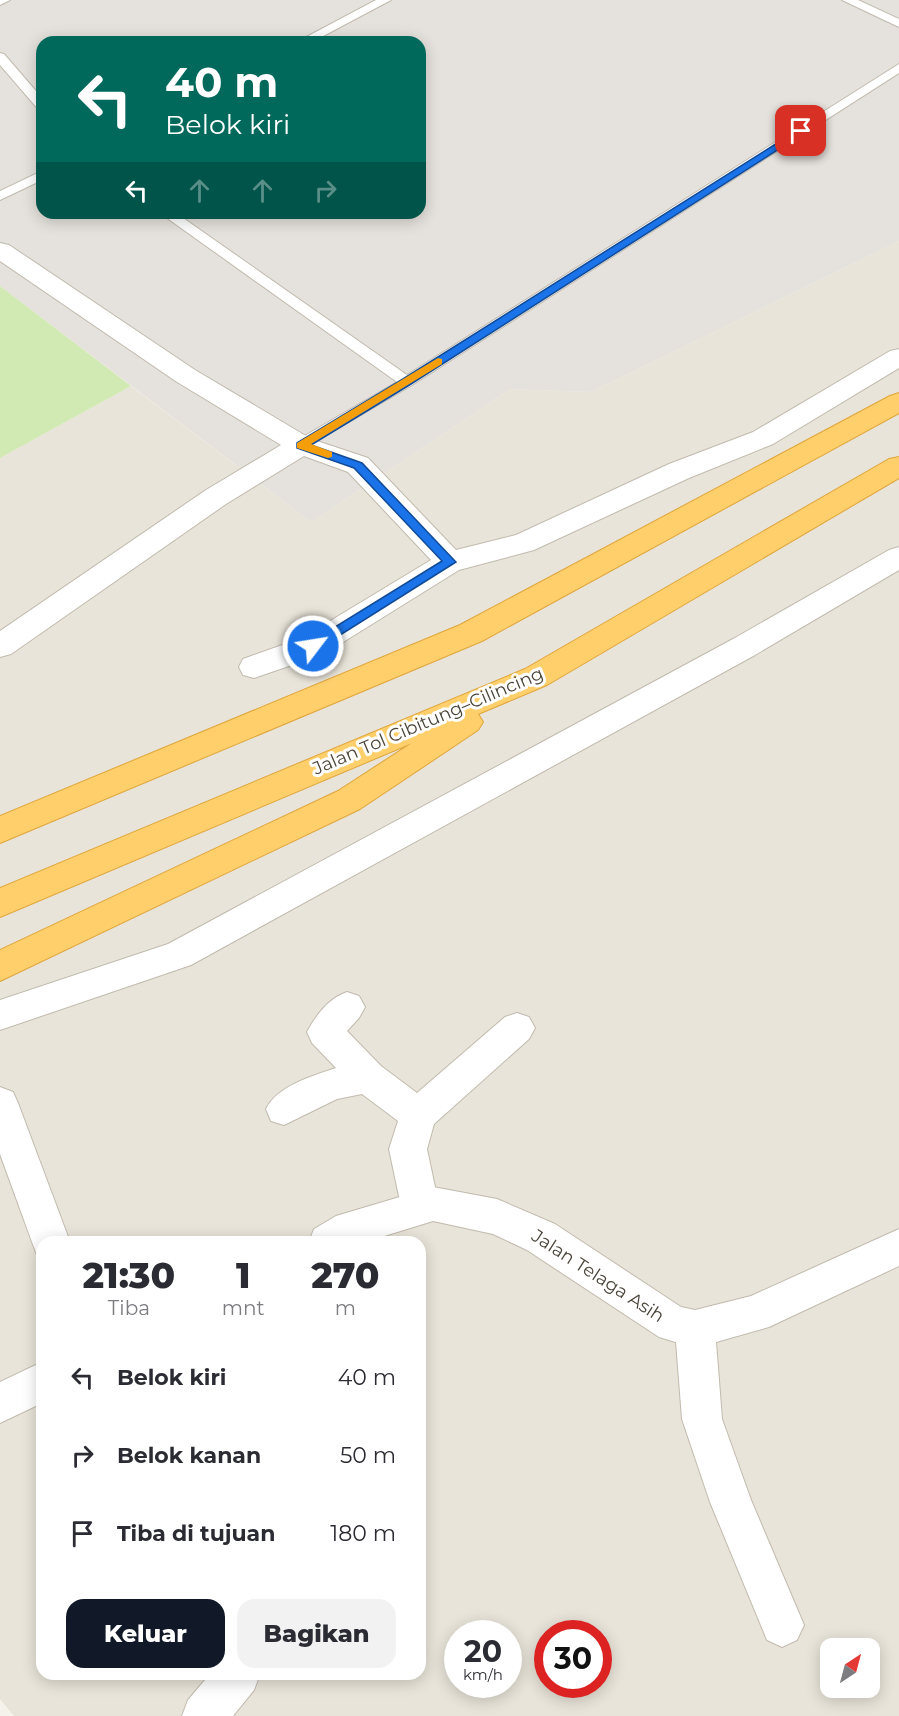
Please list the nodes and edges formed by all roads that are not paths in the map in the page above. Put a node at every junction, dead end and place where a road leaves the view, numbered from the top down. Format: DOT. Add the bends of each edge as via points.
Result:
graph roads {
  1 [pos="385,0"];
  2 [pos="848,0"];
  3 [pos="899,23"];
  4 [pos="315,36"];
  5 [pos="0,57"];
  6 [pos="899,68"];
  7 [pos="36,99"];
  8 [pos="36,178"];
  9 [pos="0,196"];
  10 [pos="176,219"];
  11 [pos="0,250"];
  12 [pos="899,357"];
  13 [pos="407,382"];
  14 [pos="899,402"];
  15 [pos="301,445"];
  16 [pos="899,466"];
  17 [pos="899,557"];
  18 [pos="450,562"];
  19 [pos="0,646"];
  20 [pos="254,667"];
  21 [pos="536,677"];
  22 [pos="0,830"];
  23 [pos="0,903"];
  24 [pos="0,966"];
  25 [pos="347,1007"];
  26 [pos="0,1015"];
  27 [pos="517,1028"];
  28 [pos="368,1077"];
  29 [pos="0,1103"];
  30 [pos="284,1109"];
  31 [pos="418,1115"];
  32 [pos="420,1206"];
  33 [pos="49,1236"];
  34 [pos="338,1236"];
  35 [pos="899,1247"];
  36 [pos="695,1329"];
  37 [pos="36,1385"];
  38 [pos="0,1403"];
  39 [pos="782,1624"];
  40 [pos="233,1680"];
  41 [pos="204,1716"];
  1 -- 4 [label="lane"];
  2 -- 3 [label="lane"];
  5 -- 7 [label="lane"];
  6 -- 13 [label="lane"];
  8 -- 9 [label="lane"];
  10 -- 13 [label="lane"];
  11 -- 15 [label="street" via="186,376"];
  12 -- 18 [label="street" via="762,438 679,471 524,543"];
  13 -- 15 [label="lane"];
  14 -- 22 [label="highway" via="471,633"];
  15 -- 18 [label="street" via="358,465"];
  15 -- 19 [label="street" via="216,497"];
  16 -- 21 [label="highway, Jalan Tol Cibitung–Cilincing"];
  17 -- 26 [label="street" via="744,647 179,955"];
  18 -- 20 [label="street" via="313,646"];
  21 -- 23 [label="highway, Jalan Tol Cibitung–Cilincing"];
  21 -- 24 [label="highway" via="349,800"];
  25 -- 28 [label="street" via="325,1032"];
  27 -- 31 [label="street"];
  28 -- 30 [label="street" via="348,1078"];
  28 -- 31 [label="street"];
  29 -- 33 [label="street"];
  31 -- 32 [label="street" via="408,1149"];
  32 -- 34 [label="street, Jalan Telaga Asih"];
  32 -- 36 [label="street, Jalan Telaga Asih" via="433,1204 497,1217 541,1237 674,1324"];
  35 -- 36 [label="street" via="755,1314"];
  36 -- 39 [label="street" via="702,1419 731,1502"];
  37 -- 38 [label="street"];
  40 -- 41 [label="street"];
}
